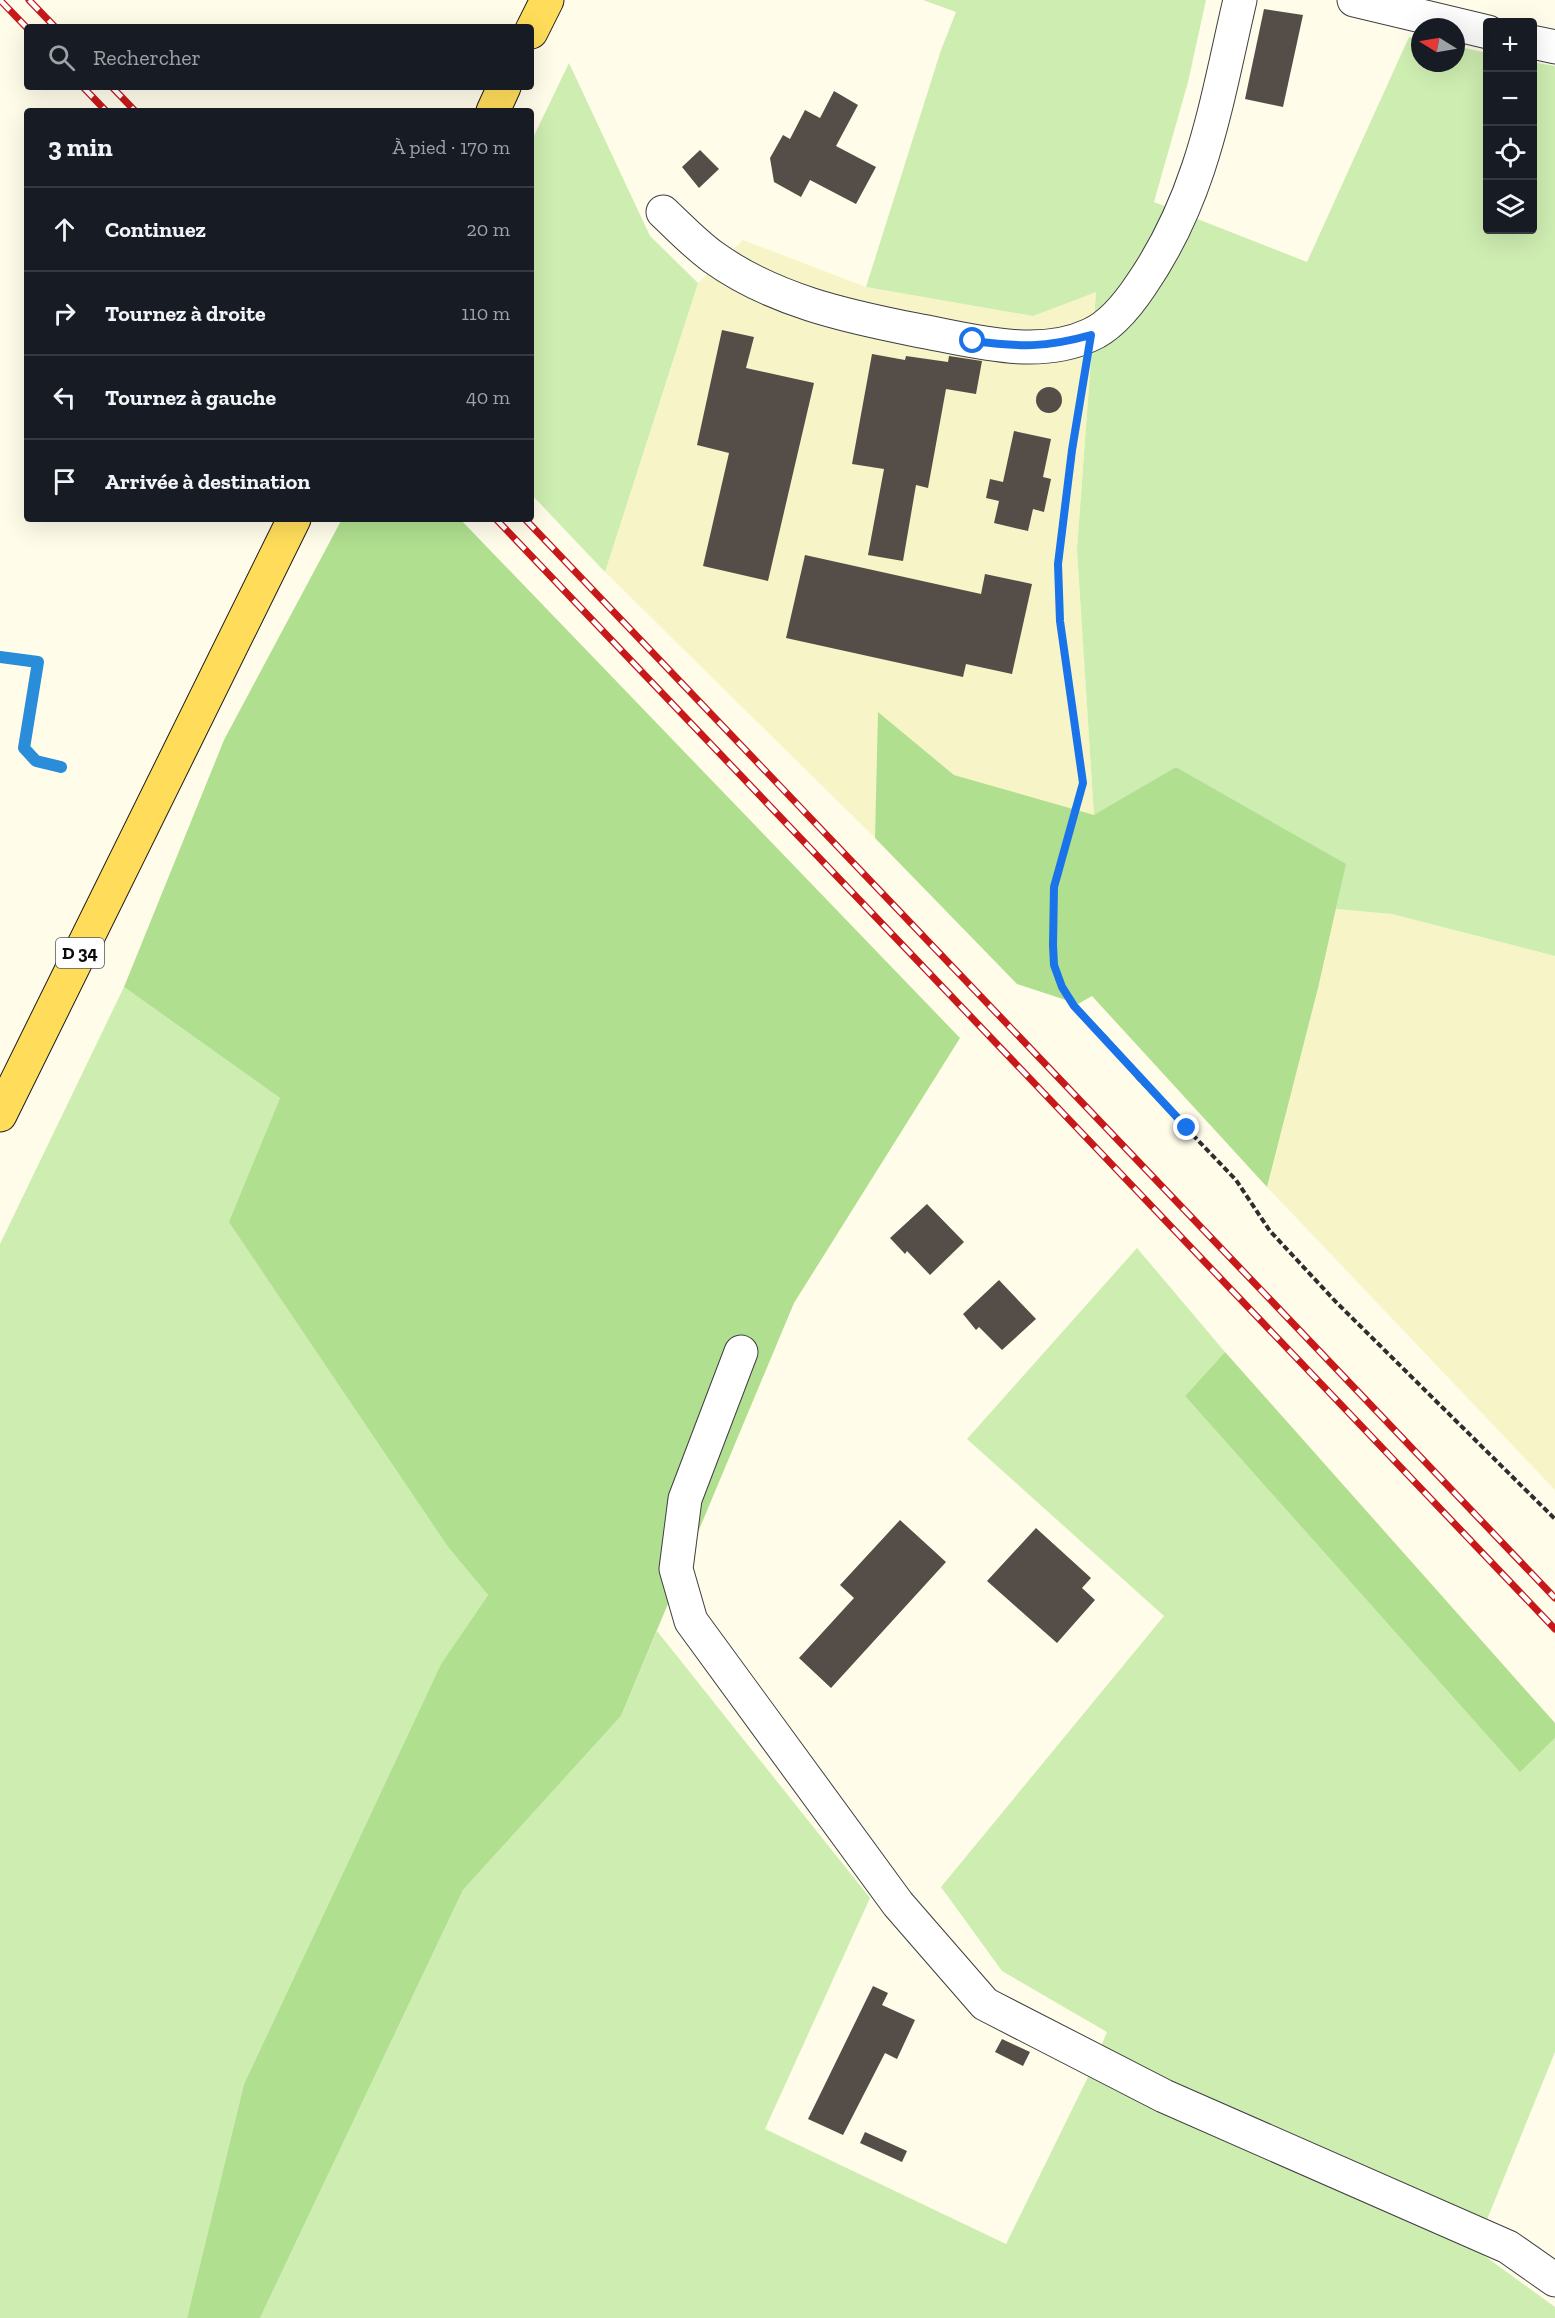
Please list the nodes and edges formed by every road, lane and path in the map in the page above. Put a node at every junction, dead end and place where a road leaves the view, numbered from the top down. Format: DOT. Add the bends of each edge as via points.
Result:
graph roads {
  1 [pos="546,0"];
  2 [pos="1240,0"];
  3 [pos="1354,0"];
  4 [pos="534,26"];
  5 [pos="1483,31"];
  6 [pos="1537,43"];
  7 [pos="1555,47"];
  8 [pos="503,90"];
  9 [pos="494,108"];
  10 [pos="663,212"];
  11 [pos="1091,335"];
  12 [pos="293,522"];
  13 [pos="0,1115"];
  14 [pos="741,1352"];
  15 [pos="1555,1519"];
  16 [pos="1555,2280"];
  1 -- 4 [label="main road"];
  2 -- 11 [label="street" via="1209,135 1207,187 1174,230 1139,289"];
  3 -- 5 [label="street"];
  6 -- 7 [label="street"];
  8 -- 9 [label="main road"];
  10 -- 11 [label="street" via="711,256 736,272 824,310 1006,345 1040,346"];
  11 -- 15 [label="path" via="1058,564 1060,621 1083,783 1054,887 1054,955 1062,987 1138,1078 1236,1180 1277,1239"];
  12 -- 13 [label="main road, D 34"];
  14 -- 16 [label="street" via="685,1499 676,1569 691,1621 898,1904 985,2004 1164,2096 1508,2247"];
}
